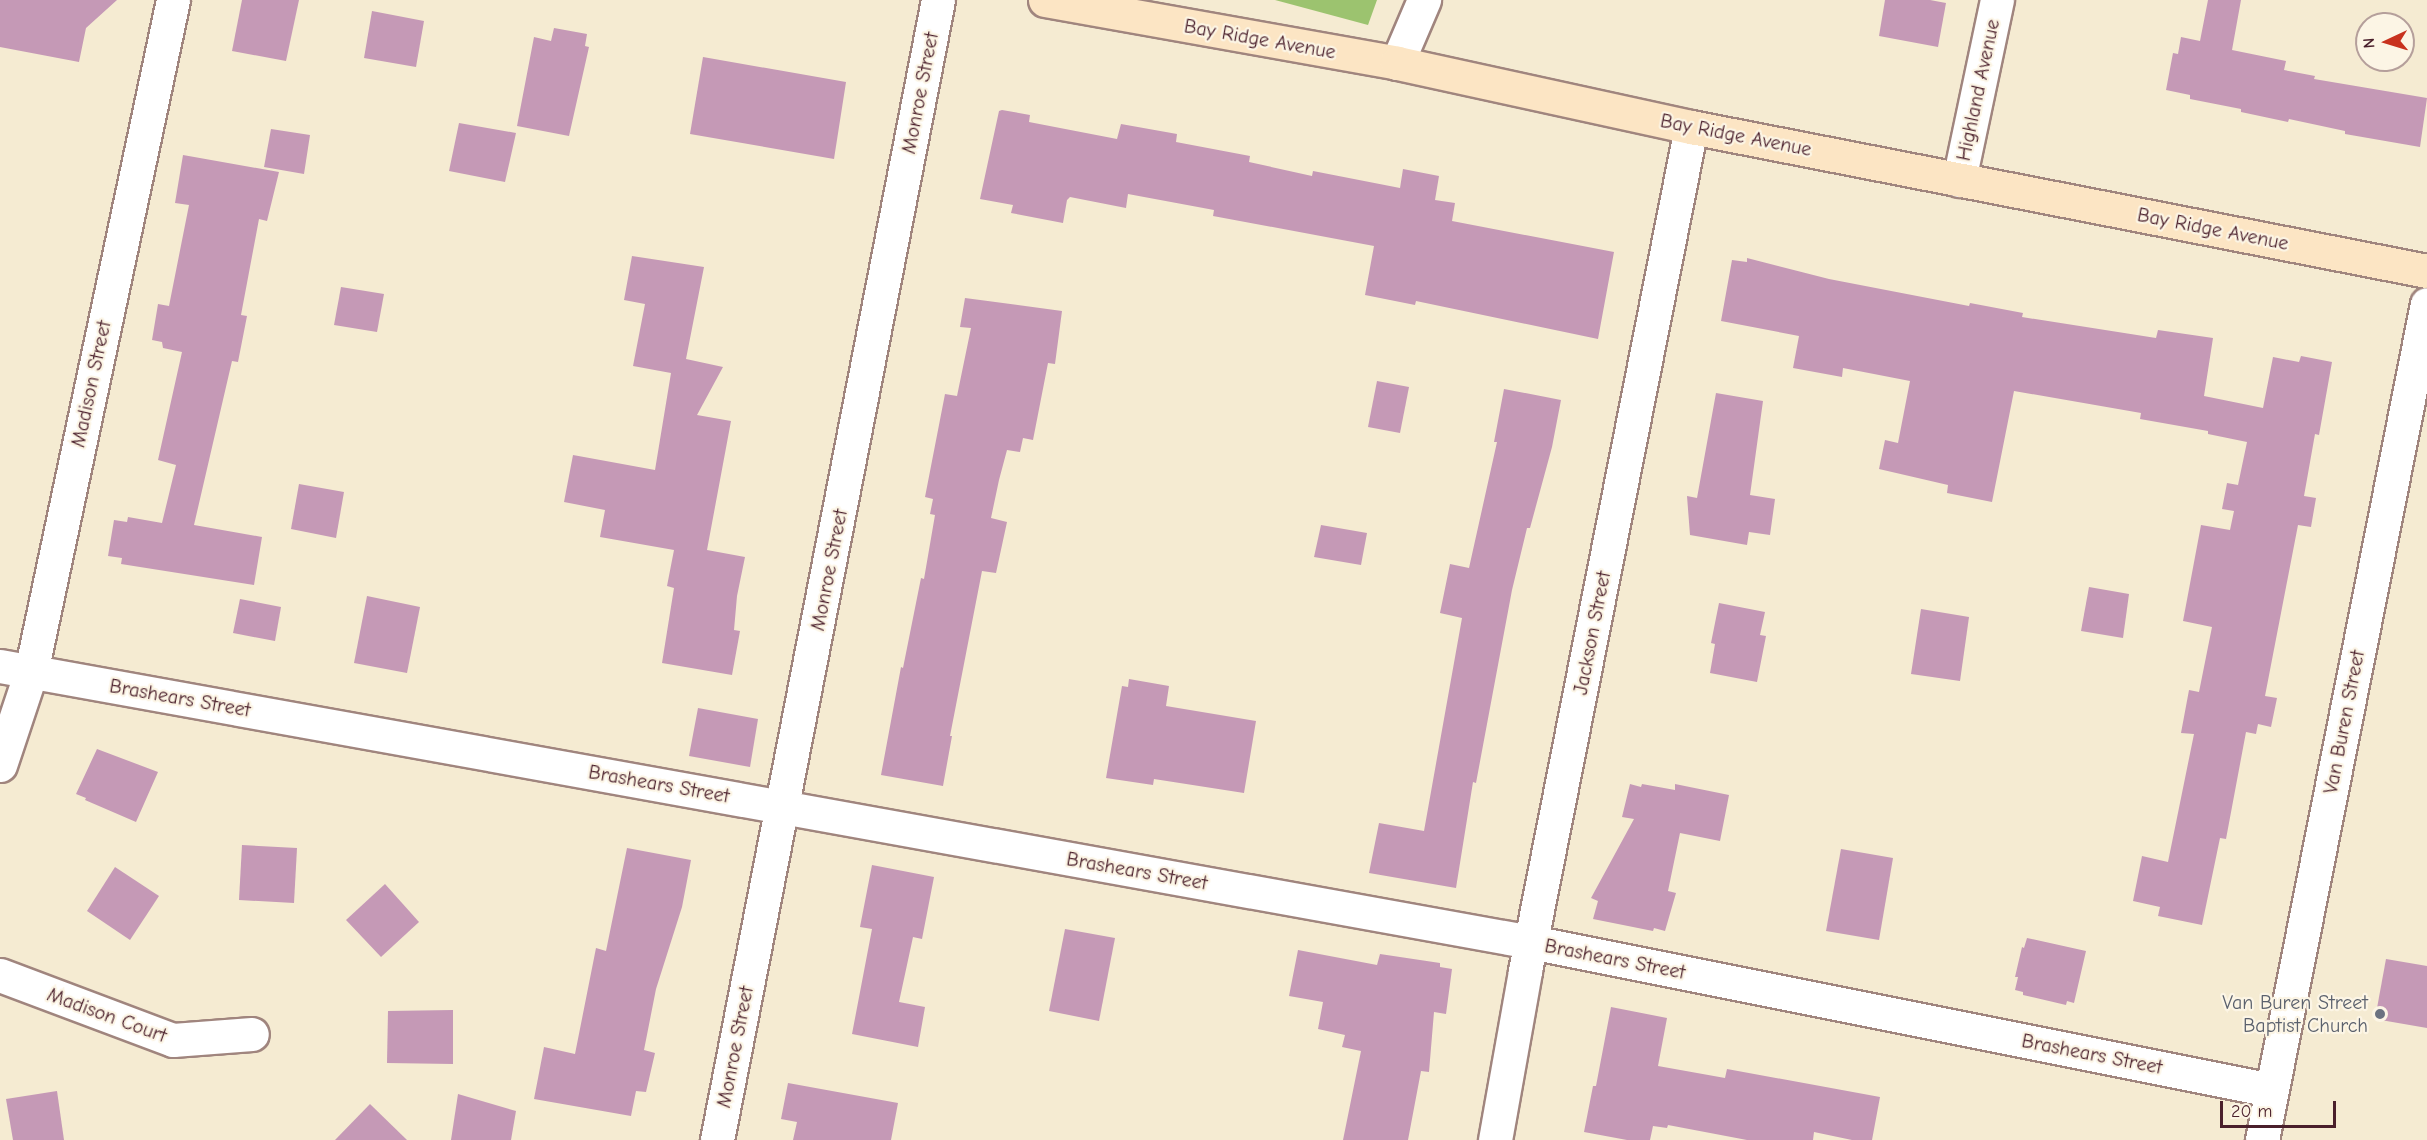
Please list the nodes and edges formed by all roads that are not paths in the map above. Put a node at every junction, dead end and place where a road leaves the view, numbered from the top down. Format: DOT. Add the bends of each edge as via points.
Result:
graph roads {
  1 [pos="173,0"];
  2 [pos="938,0"];
  3 [pos="1045,0"];
  4 [pos="1424,0"];
  5 [pos="1997,0"];
  6 [pos="1397,63"];
  7 [pos="1691,127"];
  8 [pos="1959,180"];
  9 [pos="2427,271"];
  10 [pos="2427,304"];
  11 [pos="16,669"];
  12 [pos="0,765"];
  13 [pos="784,806"];
  14 [pos="1531,942"];
  15 [pos="0,975"];
  16 [pos="252,1034"];
  17 [pos="2271,1090"];
  18 [pos="717,1140"];
  19 [pos="1495,1140"];
  20 [pos="2262,1140"];
  1 -- 11 [label="street, Madison Street"];
  2 -- 13 [label="street, Monroe Street"];
  3 -- 6 [label="main road, Bay Ridge Avenue"];
  4 -- 6 [label="street"];
  5 -- 8 [label="street, Highland Avenue"];
  6 -- 7 [label="main road, Bay Ridge Avenue"];
  7 -- 8 [label="main road, Bay Ridge Avenue"];
  7 -- 14 [label="street, Jackson Street"];
  8 -- 9 [label="main road, Bay Ridge Avenue"];
  10 -- 17 [label="street, Van Buren Street"];
  11 -- 12 [label="street, Madison Street"];
  11 -- 13 [label="street, Brashears Street"];
  13 -- 14 [label="street, Brashears Street"];
  13 -- 18 [label="street, Monroe Street"];
  14 -- 17 [label="street, Brashears Street"];
  14 -- 19 [label="street, Jackson Street"];
  15 -- 16 [label="street, Madison Court" via="173,1040"];
  17 -- 20 [label="street, Van Buren Street"];
}
